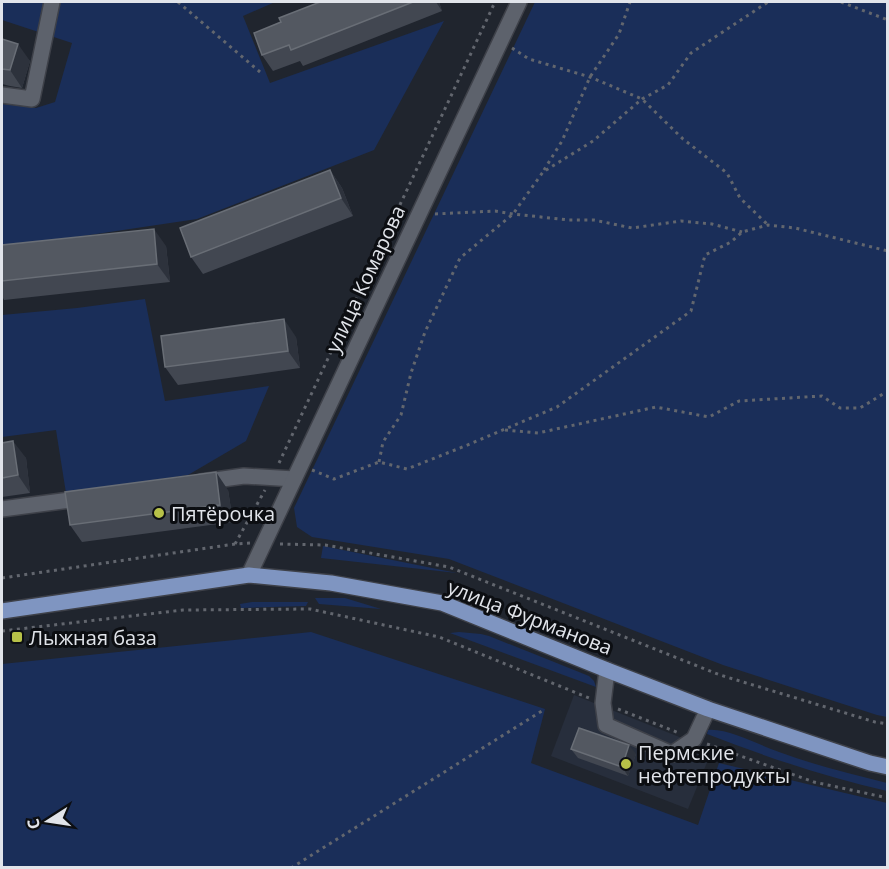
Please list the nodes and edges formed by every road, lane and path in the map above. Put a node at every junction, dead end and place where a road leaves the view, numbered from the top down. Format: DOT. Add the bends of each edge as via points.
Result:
graph roads {
  1 [pos="52,2"];
  2 [pos="178,2"];
  3 [pos="495,2"];
  4 [pos="519,2"];
  5 [pos="630,2"];
  6 [pos="768,2"];
  7 [pos="841,2"];
  8 [pos="888,20"];
  9 [pos="500,41"];
  10 [pos="260,72"];
  11 [pos="590,77"];
  12 [pos="2,95"];
  13 [pos="642,99"];
  14 [pos="543,172"];
  15 [pos="418,214"];
  16 [pos="513,214"];
  17 [pos="768,225"];
  18 [pos="742,232"];
  19 [pos="888,251"];
  20 [pos="888,394"];
  21 [pos="504,429"];
  22 [pos="379,462"];
  23 [pos="297,472"];
  24 [pos="272,478"];
  25 [pos="186,484"];
  26 [pos="103,496"];
  27 [pos="2,509"];
  28 [pos="264,543"];
  29 [pos="235,544"];
  30 [pos="249,575"];
  31 [pos="2,578"];
  32 [pos="2,611"];
  33 [pos="2,631"];
  34 [pos="607,670"];
  35 [pos="603,703"];
  36 [pos="545,709"];
  37 [pos="708,709"];
  38 [pos="888,724"];
  39 [pos="694,739"];
  40 [pos="888,767"];
  41 [pos="888,798"];
  42 [pos="291,867"];
  1 -- 12 [label="street" via="32,99"];
  2 -- 10 [label="path"];
  3 -- 24 [label="path"];
  4 -- 9 [label="street, улица Комарова"];
  5 -- 11 [label="path" via="619,34"];
  6 -- 13 [label="path" via="691,53 668,86"];
  7 -- 8 [label="path"];
  9 -- 11 [label="path" via="529,59"];
  9 -- 15 [label="street, улица Комарова"];
  11 -- 13 [label="path"];
  11 -- 14 [label="path" via="562,141"];
  13 -- 14 [label="path" via="593,141"];
  13 -- 17 [label="path" via="682,139 727,173 740,198"];
  14 -- 16 [label="path"];
  15 -- 16 [label="path"];
  15 -- 23 [label="street, улица Комарова"];
  16 -- 18 [label="path" via="594,220 632,228 681,221"];
  16 -- 22 [label="path" via="460,258 425,332 401,415 383,442"];
  17 -- 18 [label="path"];
  17 -- 19 [label="path"];
  18 -- 21 [label="path" via="705,255 691,311 557,407"];
  20 -- 21 [label="path" via="860,408 840,408 822,396 739,401 709,417 656,407 538,433"];
  21 -- 22 [label="path" via="406,469"];
  22 -- 23 [label="path" via="334,479"];
  23 -- 24 [label="street"];
  23 -- 28 [label="street, улица Комарова"];
  24 -- 25 [label="street" via="244,476"];
  24 -- 29 [label="path"];
  26 -- 27 [label="street"];
  28 -- 29 [label="path"];
  28 -- 30 [label="street, улица Комарова"];
  28 -- 38 [label="path" via="325,545 449,567 720,675"];
  29 -- 31 [label="path"];
  30 -- 32 [label="main road, улица Фурманова"];
  30 -- 34 [label="main road, улица Фурманова" via="331,583 442,603"];
  33 -- 35 [label="path" via="183,610 310,609 439,637"];
  34 -- 35 [label="street"];
  34 -- 37 [label="main road, улица Фурманова"];
  35 -- 39 [label="path"];
  35 -- 39 [label="street" via="606,725 672,754"];
  36 -- 42 [label="path"];
  37 -- 39 [label="street"];
  37 -- 40 [label="main road, улица Фурманова"];
  39 -- 41 [label="path" via="814,782"];
}
